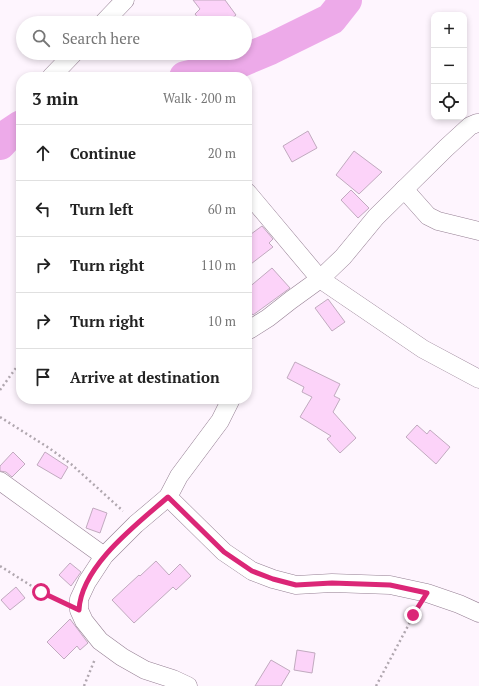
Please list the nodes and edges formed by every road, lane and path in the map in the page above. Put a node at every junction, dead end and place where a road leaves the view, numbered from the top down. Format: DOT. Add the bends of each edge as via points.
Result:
graph roads {
  1 [pos="125,0"];
  2 [pos="110,16"];
  3 [pos="67,60"];
  4 [pos="56,72"];
  5 [pos="479,123"];
  6 [pos="404,189"];
  7 [pos="252,198"];
  8 [pos="479,231"];
  9 [pos="320,279"];
  10 [pos="252,328"];
  11 [pos="16,368"];
  12 [pos="479,379"];
  13 [pos="0,390"];
  14 [pos="228,404"];
  15 [pos="0,417"];
  16 [pos="0,481"];
  17 [pos="168,497"];
  18 [pos="136,524"];
  19 [pos="104,556"];
  20 [pos="0,566"];
  21 [pos="427,593"];
  22 [pos="79,610"];
  23 [pos="479,613"];
  24 [pos="100,642"];
  25 [pos="84,686"];
  26 [pos="188,686"];
  27 [pos="376,686"];
  1 -- 2 [label="street"];
  3 -- 4 [label="street"];
  5 -- 6 [label="street" via="470,126"];
  6 -- 8 [label="street" via="428,216"];
  6 -- 9 [label="street"];
  7 -- 9 [label="street"];
  9 -- 10 [label="street"];
  9 -- 12 [label="street" via="422,349"];
  11 -- 13 [label="path"];
  14 -- 17 [label="street" via="220,421 179,476"];
  15 -- 18 [label="path" via="71,464"];
  16 -- 19 [label="street"];
  17 -- 18 [label="street"];
  17 -- 21 [label="street" via="224,552 252,571 273,579 296,585 390,585"];
  18 -- 19 [label="street"];
  19 -- 22 [label="street" via="87,582 80,599"];
  20 -- 22 [label="path" via="41,592"];
  21 -- 23 [label="street"];
  21 -- 27 [label="path"];
  22 -- 24 [label="street"];
  24 -- 25 [label="path"];
  24 -- 26 [label="street" via="145,670"];
}
